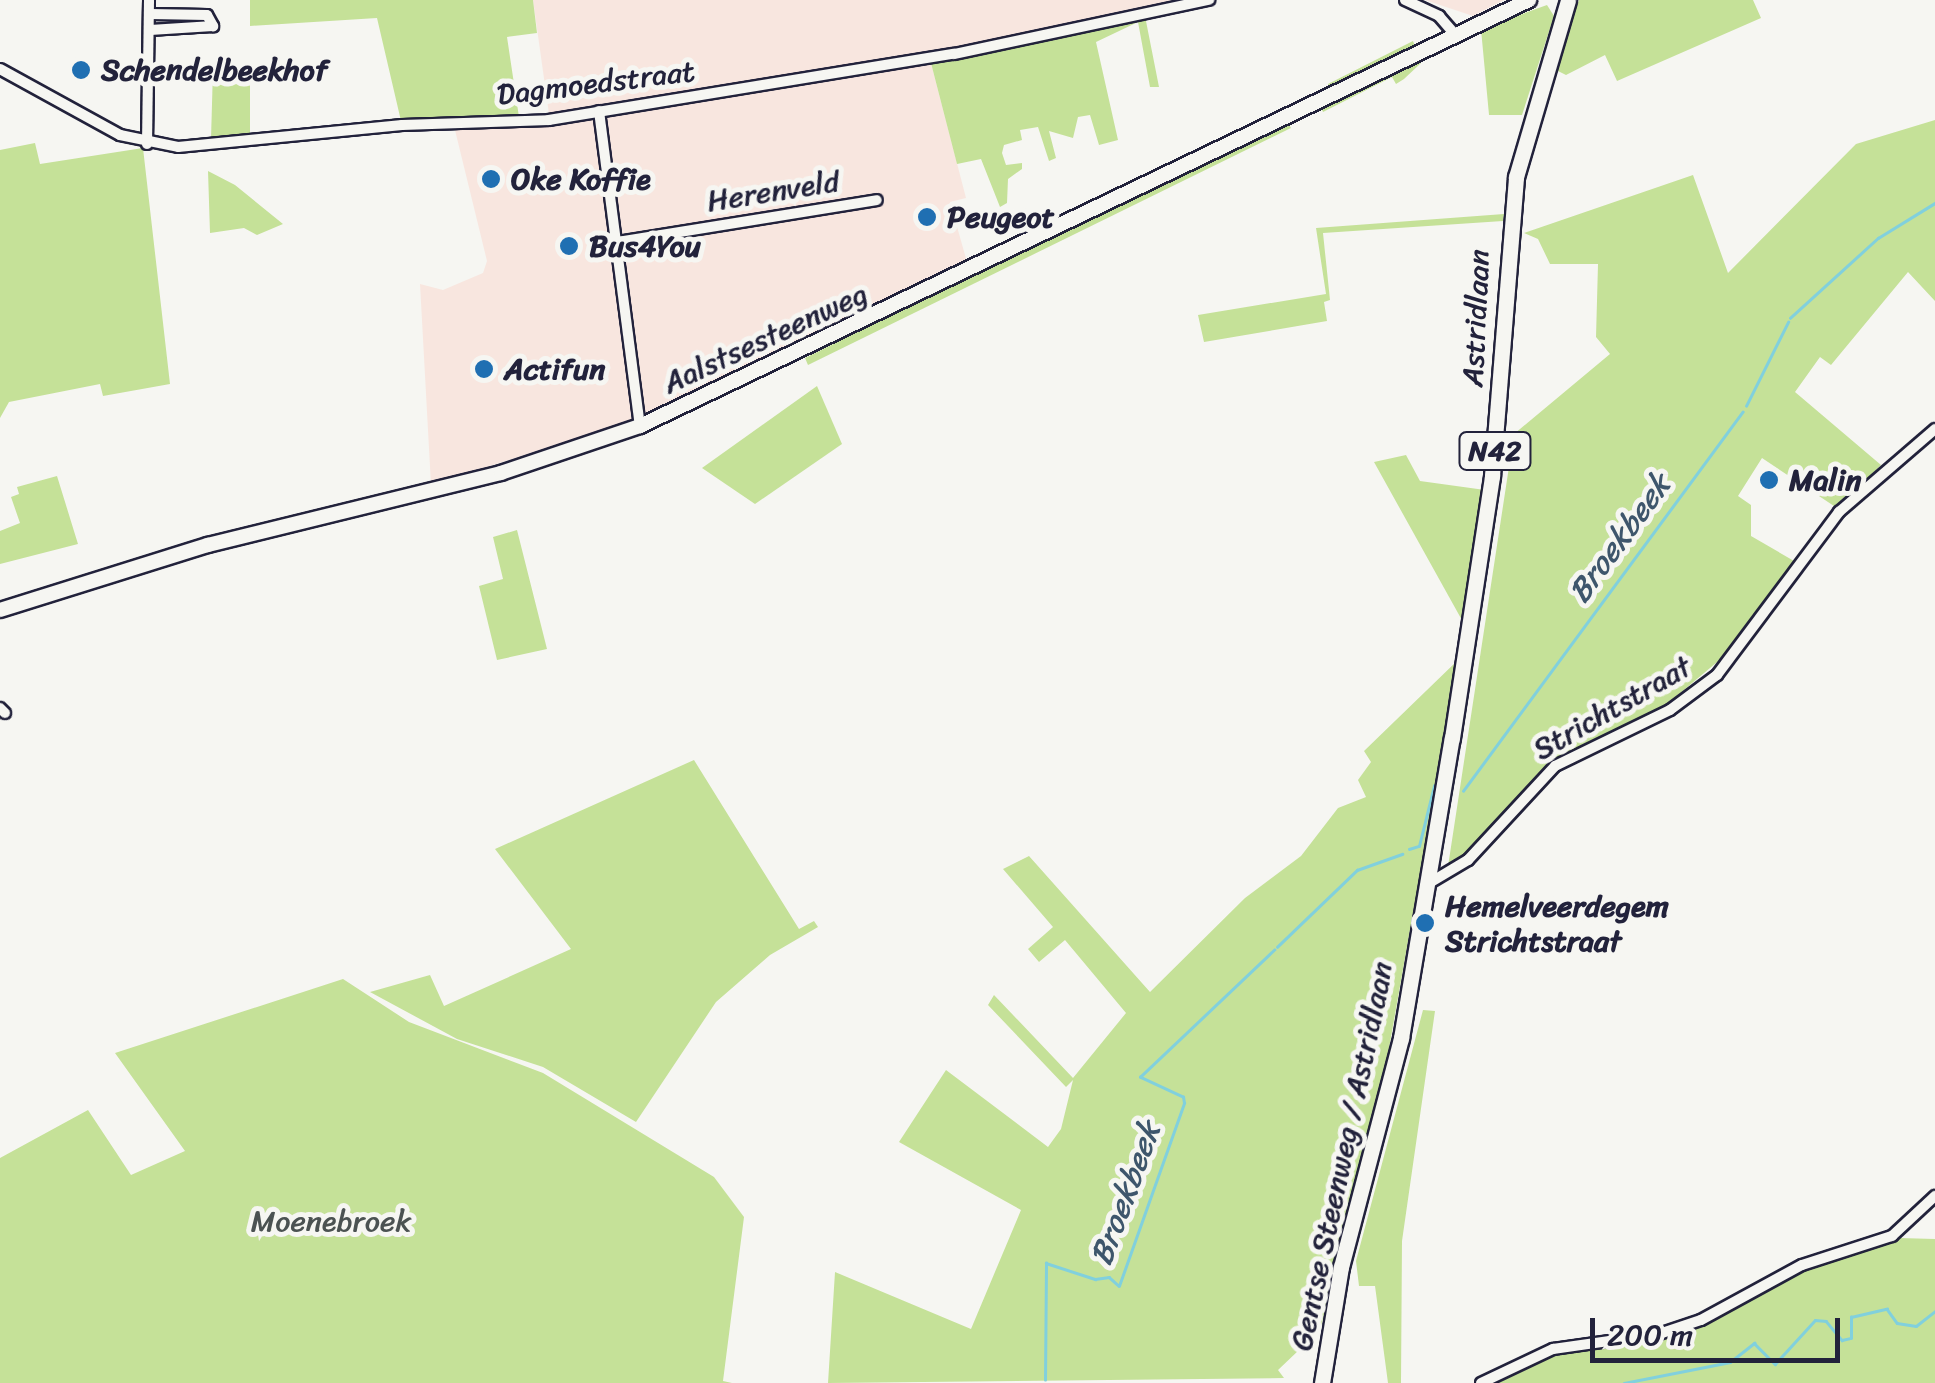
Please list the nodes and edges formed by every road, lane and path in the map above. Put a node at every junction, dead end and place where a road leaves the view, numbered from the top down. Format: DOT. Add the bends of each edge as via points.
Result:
graph roads {
  1 [pos="149,0"];
  2 [pos="1209,0"];
  3 [pos="1405,0"];
  4 [pos="1529,0"];
  5 [pos="1567,0"];
  6 [pos="1512,2"];
  7 [pos="150,14"];
  8 [pos="150,30"];
  9 [pos="1453,32"];
  10 [pos="0,69"];
  11 [pos="600,111"];
  12 [pos="147,144"];
  13 [pos="877,200"];
  14 [pos="618,242"];
  15 [pos="640,426"];
  16 [pos="1935,430"];
  17 [pos="0,610"];
  18 [pos="1437,824"];
  19 [pos="1426,886"];
  20 [pos="1935,1196"];
  21 [pos="1322,1383"];
  22 [pos="1481,1383"];
  1 -- 7 [label="street"];
  2 -- 11 [label="street, Dagmoedstraat" via="939,57"];
  3 -- 9 [label="street" via="1439,16"];
  4 -- 6 [label="main road, Aalstsesteenweg"];
  5 -- 18 [label="main road, Astridlaan / N42" via="1516,177 1485,534"];
  6 -- 9 [label="main road, Aalstsesteenweg"];
  7 -- 8 [label="street"];
  7 -- 8 [label="street" via="207,15 212,26"];
  8 -- 12 [label="street"];
  9 -- 15 [label="main road, Aalstsesteenweg"];
  10 -- 12 [label="street"];
  11 -- 12 [label="street, Dagmoedstraat" via="524,122"];
  11 -- 14 [label="street"];
  13 -- 14 [label="street, Herenveld"];
  14 -- 15 [label="street"];
  15 -- 17 [label="main road, Aalstsesteenweg" via="501,474 208,545"];
  16 -- 19 [label="street, Strichtstraat" via="1839,512 1716,675 1661,716 1555,766 1468,860"];
  18 -- 19 [label="main road, Gentse Steenweg / Astridlaan / N42"];
  19 -- 21 [label="main road, Gentse Steenweg / Astridlaan / N42" via="1401,1038 1341,1267"];
  20 -- 22 [label="street" via="1892,1236 1802,1265 1691,1324 1553,1349"];
}
